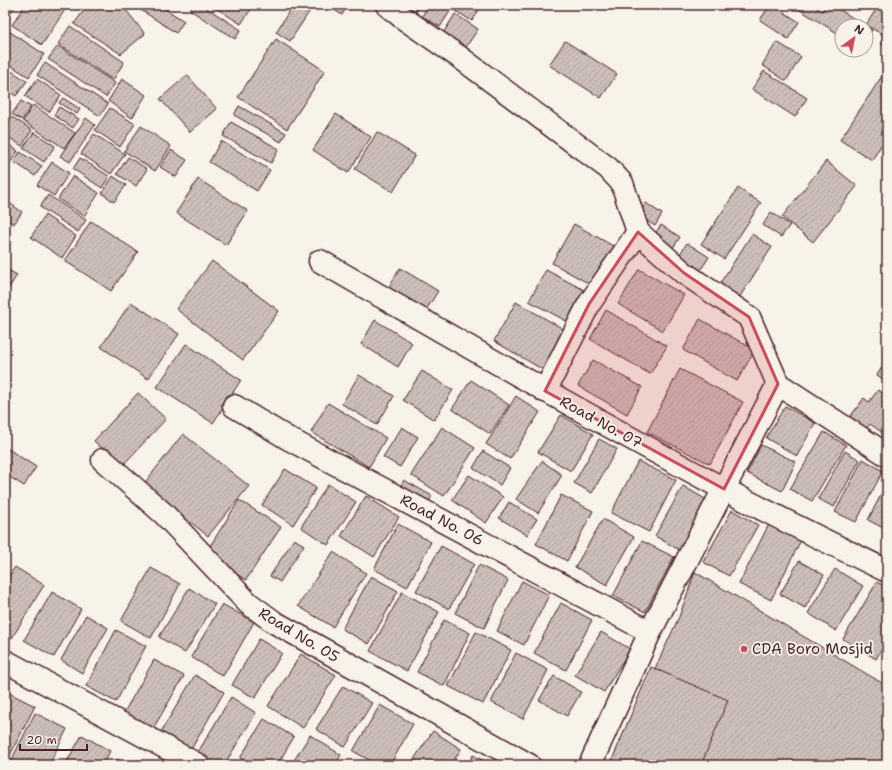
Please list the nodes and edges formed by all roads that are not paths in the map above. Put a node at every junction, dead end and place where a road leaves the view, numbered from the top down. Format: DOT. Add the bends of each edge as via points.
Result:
graph roads {
  1 [pos="387,5"];
  2 [pos="638,232"];
  3 [pos="320,261"];
  4 [pos="778,384"];
  5 [pos="545,391"];
  6 [pos="234,406"];
  7 [pos="887,455"];
  8 [pos="103,460"];
  9 [pos="724,489"];
  10 [pos="887,571"];
  11 [pos="650,632"];
  12 [pos="5,661"];
  13 [pos="198,765"];
  14 [pos="529,765"];
  15 [pos="590,765"];
  1 -- 2 [label="street" via="608,168 622,183"];
  2 -- 4 [label="street" via="684,273 749,317"];
  2 -- 5 [label="street" via="589,304"];
  3 -- 5 [label="street, Road No. 07"];
  4 -- 7 [label="street"];
  4 -- 9 [label="street"];
  5 -- 9 [label="street, Road No. 07"];
  6 -- 11 [label="street, Road No. 06" via="289,439"];
  8 -- 14 [label="street, Road No. 05" via="164,514 248,603 274,622"];
  9 -- 10 [label="street, Road No. 07"];
  9 -- 11 [label="street"];
  11 -- 15 [label="street"];
  12 -- 13 [label="street"];
}
